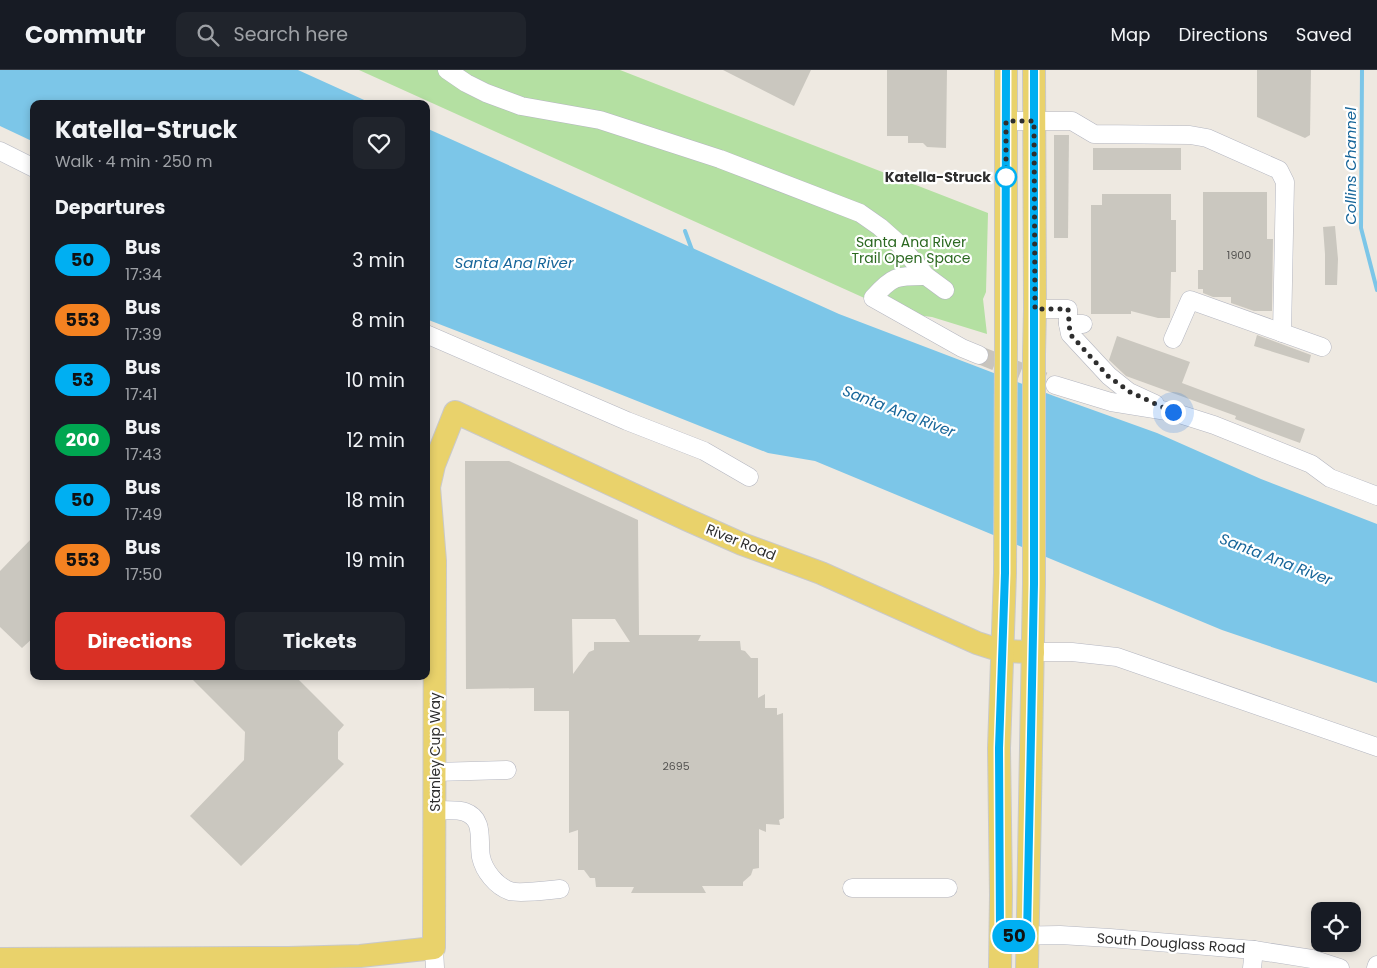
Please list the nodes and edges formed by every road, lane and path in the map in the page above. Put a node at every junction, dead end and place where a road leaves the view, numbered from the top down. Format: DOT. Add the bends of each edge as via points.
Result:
graph roads {
  1 [pos="447,70"];
  2 [pos="1006,70"];
  3 [pos="1034,70"];
  4 [pos="1006,121"];
  5 [pos="1034,121"];
  6 [pos="0,151"];
  7 [pos="30,166"];
  8 [pos="926,276"];
  9 [pos="945,290"];
  10 [pos="1035,309"];
  11 [pos="1282,333"];
  12 [pos="430,336"];
  13 [pos="1173,339"];
  14 [pos="1322,347"];
  15 [pos="980,356"];
  16 [pos="1055,385"];
  17 [pos="455,412"];
  18 [pos="1173,412"];
  19 [pos="749,477"];
  20 [pos="430,483"];
  21 [pos="1377,496"];
  22 [pos="430,499"];
  23 [pos="1002,651"];
  24 [pos="1033,652"];
  25 [pos="1377,747"];
  26 [pos="507,770"];
  27 [pos="434,772"];
  28 [pos="435,810"];
  29 [pos="852,888"];
  30 [pos="948,888"];
  31 [pos="560,889"];
  32 [pos="1000,936"];
  33 [pos="1027,936"];
  34 [pos="1254,950"];
  35 [pos="435,958"];
  36 [pos="0,959"];
  37 [pos="289,963"];
  38 [pos="169,964"];
  39 [pos="1000,968"];
  40 [pos="1027,968"];
  41 [pos="1252,968"];
  42 [pos="1340,968"];
  1 -- 8 [label="street" via="466,83 520,106 600,120 720,159 860,213 898,243"];
  2 -- 4 [label="main road"];
  3 -- 5 [label="main road"];
  4 -- 5 [label="street"];
  4 -- 23 [label="main road, bridge"];
  5 -- 10 [label="main road"];
  5 -- 11 [label="street" via="1072,121 1094,134 1207,138 1279,170 1285,182"];
  6 -- 7 [label="street"];
  8 -- 9 [label="street"];
  8 -- 15 [label="street" via="901,276 886,283 873,298"];
  10 -- 18 [label="street" via="1068,309 1076,324 1070,334 1108,376 1130,392"];
  10 -- 24 [label="main road, bridge"];
  11 -- 13 [label="street" via="1190,300"];
  11 -- 14 [label="street"];
  12 -- 19 [label="street" via="704,451"];
  16 -- 18 [label="street" via="1111,402"];
  17 -- 20 [label="main road, Stanley Cup Way"];
  17 -- 23 [label="main road, River Road" via="742,544 821,573 977,643"];
  18 -- 21 [label="street" via="1311,464 1330,478"];
  22 -- 27 [label="main road, Stanley Cup Way" via="435,561"];
  23 -- 24 [label="main road, River Road"];
  23 -- 32 [label="main road"];
  24 -- 25 [label="street" via="1117,657"];
  24 -- 33 [label="main road"];
  26 -- 27 [label="street"];
  27 -- 28 [label="main road, Stanley Cup Way"];
  28 -- 31 [label="street" via="465,812 474,818 480,828 481,857 497,884 512,892"];
  28 -- 35 [label="main road, Stanley Cup Way"];
  29 -- 30 [label="street"];
  32 -- 33 [label="street, South Douglass Road"];
  32 -- 39 [label="main road"];
  33 -- 34 [label="street, South Douglass Road" via="1110,938"];
  33 -- 40 [label="main road"];
  34 -- 41 [label="street"];
  34 -- 42 [label="street, South Douglass Road" via="1312,958"];
  35 -- 37 [label="main road" via="360,956"];
  36 -- 38 [label="main road"];
  37 -- 38 [label="main road"];
}
